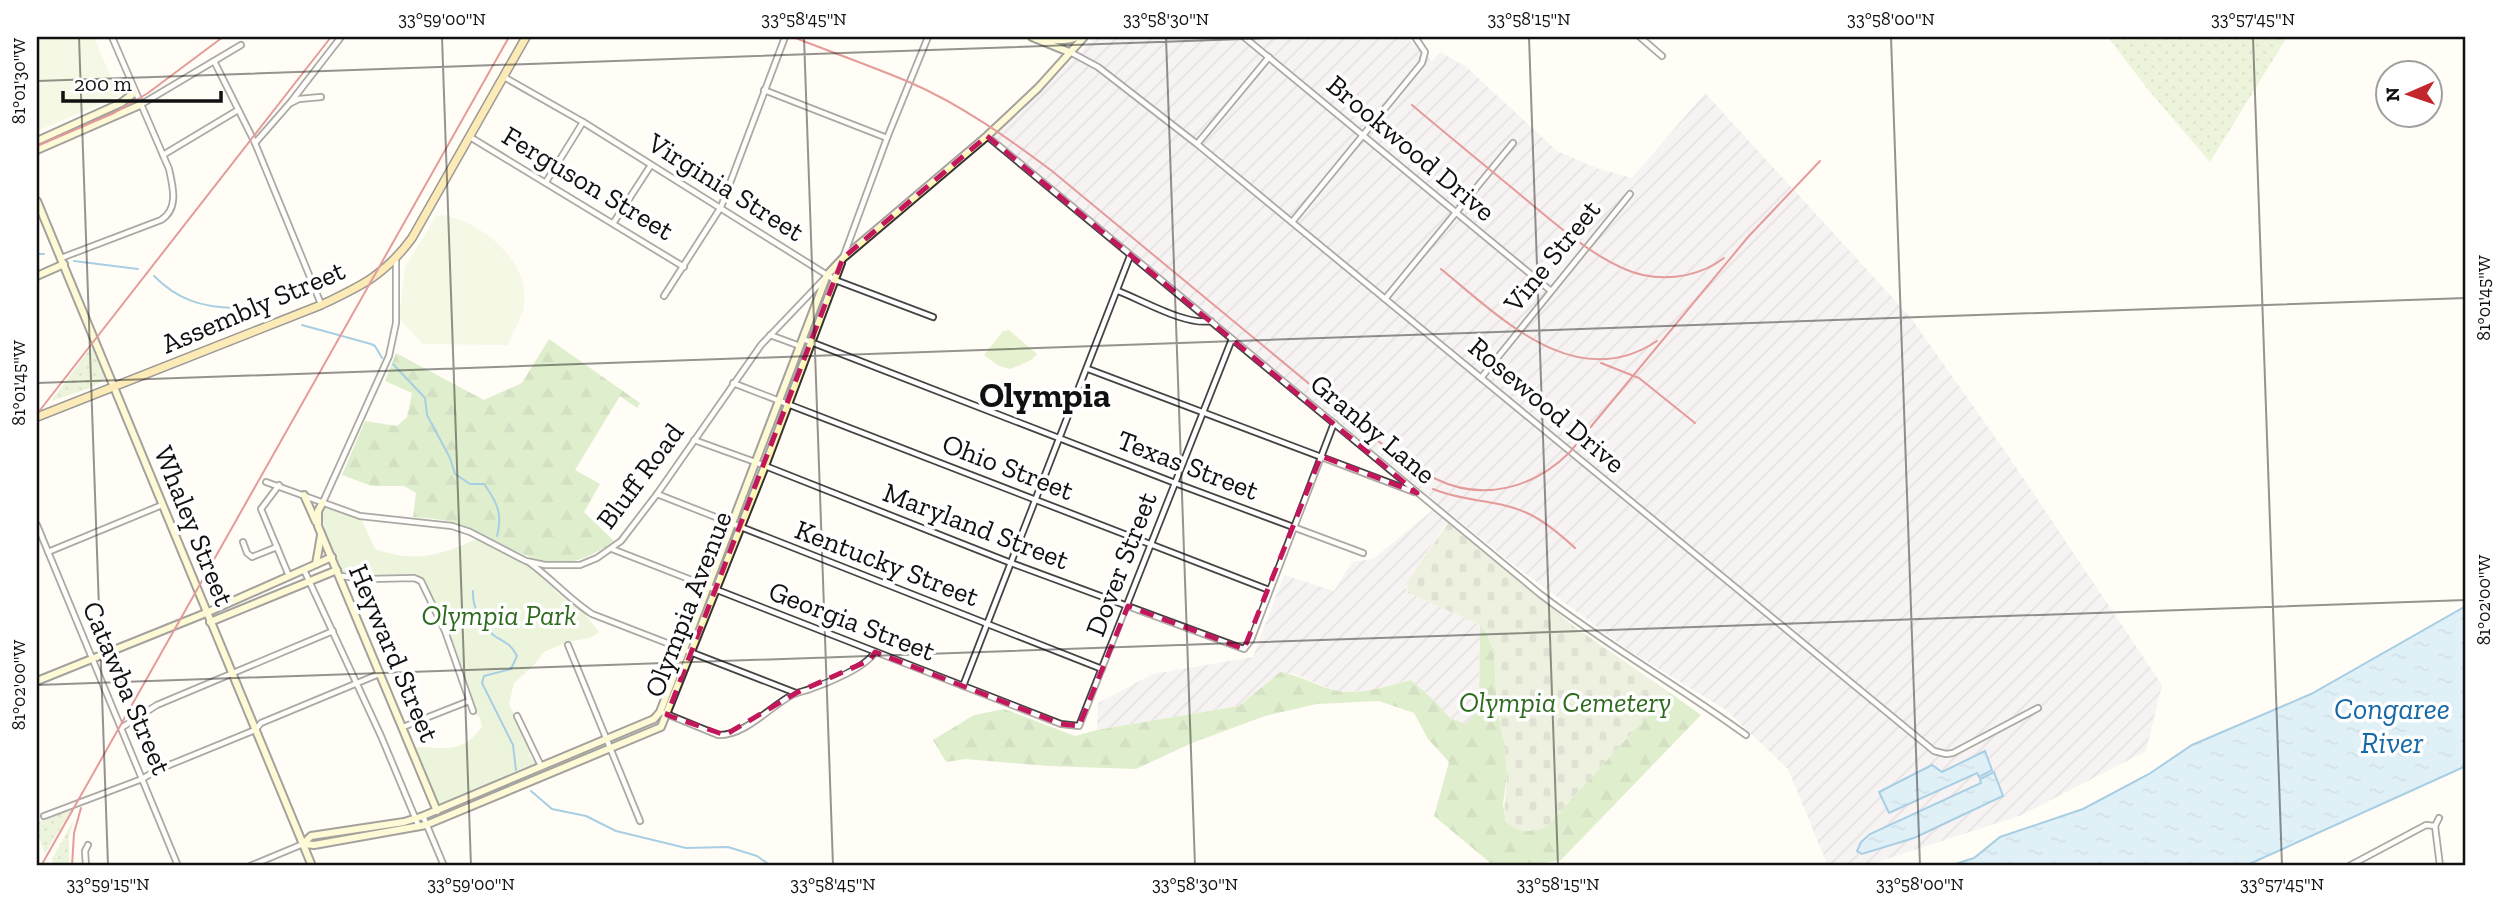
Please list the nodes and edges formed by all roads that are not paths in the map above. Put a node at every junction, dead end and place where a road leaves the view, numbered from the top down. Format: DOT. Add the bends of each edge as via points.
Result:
graph roads {
  1 [pos="112,37"];
  2 [pos="341,37"];
  3 [pos="526,37"];
  4 [pos="785,37"];
  5 [pos="929,37"];
  6 [pos="1077,37"];
  7 [pos="1084,37"];
  8 [pos="1244,37"];
  9 [pos="1415,37"];
  10 [pos="1640,37"];
  11 [pos="1034,38"];
  12 [pos="241,45"];
  13 [pos="1069,52"];
  14 [pos="1662,56"];
  15 [pos="1269,57"];
  16 [pos="214,61"];
  17 [pos="504,77"];
  18 [pos="764,90"];
  19 [pos="134,93"];
  20 [pos="321,97"];
  21 [pos="290,103"];
  22 [pos="140,105"];
  23 [pos="238,110"];
  24 [pos="583,122"];
  25 [pos="1363,135"];
  26 [pos="988,136"];
  27 [pos="470,137"];
  28 [pos="887,138"];
  29 [pos="37,141"];
  30 [pos="255,143"];
  31 [pos="1513,143"];
  32 [pos="1198,144"];
  33 [pos="37,150"];
  34 [pos="163,155"];
  35 [pos="651,164"];
  36 [pos="546,182"];
  37 [pos="1629,194"];
  38 [pos="37,201"];
  39 [pos="721,207"];
  40 [pos="1456,212"];
  41 [pos="614,222"];
  42 [pos="1292,222"];
  43 [pos="1130,256"];
  44 [pos="843,258"];
  45 [pos="396,259"];
  46 [pos="62,261"];
  47 [pos="684,267"];
  48 [pos="827,275"];
  49 [pos="37,276"];
  50 [pos="835,280"];
  51 [pos="1118,291"];
  52 [pos="1551,291"];
  53 [pos="664,296"];
  54 [pos="807,296"];
  55 [pos="1385,299"];
  56 [pos="817,302"];
  57 [pos="321,305"];
  58 [pos="933,317"];
  59 [pos="1210,321"];
  60 [pos="770,335"];
  61 [pos="1232,339"];
  62 [pos="801,342"];
  63 [pos="811,342"];
  64 [pos="1088,369"];
  65 [pos="1481,378"];
  66 [pos="733,383"];
  67 [pos="115,385"];
  68 [pos="778,401"];
  69 [pos="788,405"];
  70 [pos="1203,412"];
  71 [pos="37,417"];
  72 [pos="1334,423"];
  73 [pos="1060,439"];
  74 [pos="694,440"];
  75 [pos="1321,456"];
  76 [pos="755,462"];
  77 [pos="765,466"];
  78 [pos="266,482"];
  79 [pos="1175,483"];
  80 [pos="279,485"];
  81 [pos="1417,493"];
  82 [pos="657,494"];
  83 [pos="304,495"];
  84 [pos="1036,501"];
  85 [pos="323,502"];
  86 [pos="163,505"];
  87 [pos="731,524"];
  88 [pos="37,525"];
  89 [pos="1294,527"];
  90 [pos="740,528"];
  91 [pos="320,529"];
  92 [pos="243,542"];
  93 [pos="1152,545"];
  94 [pos="277,547"];
  95 [pos="611,550"];
  96 [pos="48,552"];
  97 [pos="1363,553"];
  98 [pos="332,557"];
  99 [pos="526,561"];
  100 [pos="1011,563"];
  101 [pos="316,564"];
  102 [pos="304,569"];
  103 [pos="338,573"];
  104 [pos="289,576"];
  105 [pos="310,582"];
  106 [pos="706,587"];
  107 [pos="1269,590"];
  108 [pos="716,592"];
  109 [pos="1128,606"];
  110 [pos="206,613"];
  111 [pos="210,622"];
  112 [pos="988,625"];
  113 [pos="332,631"];
  114 [pos="568,645"];
  115 [pos="682,649"];
  116 [pos="875,652"];
  117 [pos="691,653"];
  118 [pos="93,658"];
  119 [pos="1102,669"];
  120 [pos="379,674"];
  121 [pos="231,675"];
  122 [pos="37,681"];
  123 [pos="357,683"];
  124 [pos="963,686"];
  125 [pos="796,693"];
  126 [pos="469,701"];
  127 [pos="2038,708"];
  128 [pos="473,711"];
  129 [pos="660,712"];
  130 [pos="667,715"];
  131 [pos="517,716"];
  132 [pos="1079,726"];
  133 [pos="402,727"];
  134 [pos="121,728"];
  135 [pos="255,730"];
  136 [pos="1746,735"];
  137 [pos="607,739"];
  138 [pos="611,749"];
  139 [pos="541,766"];
  140 [pos="142,779"];
  141 [pos="437,810"];
  142 [pos="44,816"];
  143 [pos="419,818"];
  144 [pos="2439,818"];
  145 [pos="440,820"];
  146 [pos="640,821"];
  147 [pos="422,826"];
  148 [pos="2435,826"];
  149 [pos="303,844"];
  150 [pos="88,845"];
  151 [pos="86,866"];
  152 [pos="178,866"];
  153 [pos="250,866"];
  154 [pos="312,866"];
  155 [pos="444,866"];
  156 [pos="2348,866"];
  157 [pos="2440,866"];
  1 -- 19 [label="street"];
  2 -- 21 [label="street"];
  3 -- 17 [label="main road, Assembly Street"];
  4 -- 18 [label="street"];
  5 -- 28 [label="street, Olympia Avenue"];
  6 -- 11 [label="main road" via="1063,41"];
  7 -- 13 [label="main road"];
  8 -- 15 [label="street, Brookwood Drive"];
  9 -- 25 [label="street" via="1425,52 1422,63"];
  10 -- 14 [label="street"];
  11 -- 13 [label="main road, Rosewood Drive"];
  12 -- 16 [label="street"];
  13 -- 26 [label="main road"];
  13 -- 32 [label="street, Rosewood Drive" via="1098,67"];
  15 -- 25 [label="street, Brookwood Drive"];
  15 -- 32 [label="street"];
  16 -- 22 [label="street"];
  16 -- 23 [label="street"];
  17 -- 24 [label="street, Virginia Street"];
  17 -- 27 [label="main road, Assembly Street"];
  18 -- 28 [label="street"];
  18 -- 39 [label="street"];
  19 -- 22 [label="street"];
  19 -- 29 [label="main road"];
  20 -- 21 [label="street"];
  21 -- 30 [label="street"];
  22 -- 33 [label="main road"];
  22 -- 34 [label="street"];
  23 -- 30 [label="street"];
  23 -- 34 [label="street"];
  24 -- 35 [label="street, Virginia Street"];
  24 -- 36 [label="street"];
  25 -- 40 [label="street, Brookwood Drive"];
  25 -- 42 [label="street"];
  26 -- 43 [label="street, Granby Lane"];
  26 -- 44 [label="main road"];
  27 -- 36 [label="street, Ferguson Street"];
  27 -- 45 [label="main road, Assembly Street"];
  28 -- 44 [label="street, Olympia Avenue"];
  30 -- 57 [label="street"];
  31 -- 40 [label="street"];
  32 -- 42 [label="street, Rosewood Drive"];
  34 -- 46 [label="street" via="172,181 169,213"];
  35 -- 39 [label="street, Virginia Street"];
  35 -- 41 [label="street"];
  36 -- 41 [label="street, Ferguson Street"];
  37 -- 52 [label="street, Vine Street"];
  38 -- 46 [label="main road, Whaley Street"];
  39 -- 47 [label="street"];
  39 -- 48 [label="street, Virginia Street"];
  40 -- 52 [label="street, Brookwood Drive"];
  40 -- 55 [label="street"];
  41 -- 47 [label="street, Ferguson Street"];
  42 -- 55 [label="street, Rosewood Drive"];
  43 -- 51 [label="street"];
  43 -- 59 [label="street, Granby Lane"];
  44 -- 48 [label="main road, Olympia Avenue"];
  44 -- 50 [label="main road, Olympia Avenue"];
  45 -- 57 [label="main road, Assembly Street" via="373,278"];
  45 -- 85 [label="street" via="396,323 389,356"];
  46 -- 49 [label="main road"];
  46 -- 67 [label="main road, Whaley Street"];
  47 -- 53 [label="street"];
  48 -- 50 [label="street, Virginia Street"];
  48 -- 54 [label="street, Bluff Road"];
  48 -- 56 [label="main road, Olympia Avenue"];
  50 -- 58 [label="street, Virginia Street"];
  50 -- 63 [label="main road, Olympia Avenue"];
  51 -- 59 [label="street" via="1188,320"];
  51 -- 64 [label="street"];
  52 -- 65 [label="street, Vine Street"];
  54 -- 56 [label="street"];
  54 -- 60 [label="street, Bluff Road"];
  55 -- 65 [label="street, Rosewood Drive"];
  56 -- 62 [label="main road, Olympia Avenue"];
  57 -- 67 [label="main road, Assembly Street"];
  59 -- 61 [label="street, Granby Lane"];
  60 -- 62 [label="street, Texas Street"];
  60 -- 66 [label="street, Bluff Road"];
  61 -- 70 [label="street, Dover Street"];
  61 -- 72 [label="street, Granby Lane"];
  62 -- 63 [label="street, Texas Street"];
  62 -- 68 [label="main road, Olympia Avenue"];
  63 -- 69 [label="main road, Olympia Avenue"];
  63 -- 73 [label="street, Texas Street"];
  64 -- 70 [label="street"];
  64 -- 73 [label="street"];
  65 -- 127 [label="street, Rosewood Drive" via="1934,751 1953,753"];
  66 -- 68 [label="street, Ohio Street"];
  66 -- 74 [label="street, Bluff Road"];
  67 -- 71 [label="main road, Assembly Street"];
  67 -- 86 [label="main road, Whaley Street"];
  68 -- 69 [label="street, Ohio Street"];
  68 -- 76 [label="main road, Olympia Avenue"];
  69 -- 77 [label="main road, Olympia Avenue"];
  69 -- 84 [label="street, Ohio Street"];
  70 -- 75 [label="street"];
  70 -- 79 [label="street, Dover Street"];
  72 -- 75 [label="street"];
  72 -- 81 [label="street, Granby Lane"];
  73 -- 79 [label="street, Texas Street"];
  73 -- 84 [label="street"];
  74 -- 76 [label="street, Maryland Street"];
  74 -- 82 [label="street, Bluff Road"];
  75 -- 81 [label="street"];
  75 -- 89 [label="street"];
  76 -- 77 [label="street, Maryland Street"];
  76 -- 87 [label="main road, Olympia Avenue"];
  77 -- 90 [label="main road, Olympia Avenue"];
  77 -- 100 [label="street, Maryland Street"];
  78 -- 80 [label="street, Bluff Road"];
  79 -- 89 [label="street, Texas Street"];
  79 -- 93 [label="street, Dover Street"];
  80 -- 83 [label="street, Bluff Road"];
  80 -- 94 [label="street" via="261,509"];
  81 -- 136 [label="street, Granby Lane" via="1590,632"];
  82 -- 87 [label="street, Kentucky Street"];
  82 -- 95 [label="street, Bluff Road"];
  83 -- 85 [label="street, Bluff Road"];
  83 -- 91 [label="main road, Heyward Street"];
  84 -- 93 [label="street, Ohio Street"];
  84 -- 100 [label="street"];
  85 -- 91 [label="main road" via="317,511"];
  85 -- 99 [label="street, Bluff Road" via="360,516 452,526"];
  86 -- 96 [label="street"];
  86 -- 110 [label="main road, Whaley Street"];
  87 -- 90 [label="street, Kentucky Street"];
  87 -- 106 [label="main road, Olympia Avenue"];
  88 -- 96 [label="street, Catawba Street"];
  89 -- 97 [label="street, Texas Street"];
  89 -- 107 [label="street"];
  90 -- 108 [label="main road, Olympia Avenue"];
  90 -- 112 [label="street, Kentucky Street"];
  91 -- 98 [label="main road, Heyward Street"];
  91 -- 101 [label="main road"];
  92 -- 94 [label="street" via="252,557"];
  93 -- 107 [label="street, Ohio Street"];
  93 -- 109 [label="street, Dover Street"];
  94 -- 104 [label="street"];
  95 -- 99 [label="street, Bluff Road" via="571,566"];
  95 -- 106 [label="street, Georgia Street"];
  96 -- 118 [label="street, Catawba Street"];
  98 -- 101 [label="main road"];
  98 -- 103 [label="main road, Heyward Street"];
  99 -- 115 [label="street" via="592,614"];
  100 -- 109 [label="street, Maryland Street"];
  100 -- 112 [label="street"];
  101 -- 102 [label="main road"];
  102 -- 104 [label="main road"];
  102 -- 105 [label="street, Heyward Street"];
  103 -- 105 [label="main road"];
  103 -- 120 [label="main road, Heyward Street"];
  103 -- 126 [label="street" via="421,581 445,631"];
  104 -- 110 [label="main road"];
  105 -- 111 [label="main road"];
  105 -- 113 [label="street, Heyward Street"];
  106 -- 108 [label="street, Georgia Street"];
  106 -- 115 [label="main road, Olympia Avenue"];
  107 -- 109 [label="street, Maryland Street" via="1244,649"];
  108 -- 116 [label="street, Georgia Street"];
  108 -- 117 [label="main road, Olympia Avenue"];
  109 -- 119 [label="street, Dover Street"];
  110 -- 111 [label="main road, Whaley Street"];
  110 -- 118 [label="main road"];
  111 -- 121 [label="main road, Whaley Street"];
  112 -- 119 [label="street, Kentucky Street"];
  112 -- 124 [label="street"];
  113 -- 121 [label="street"];
  113 -- 123 [label="street, Heyward Street"];
  114 -- 137 [label="street"];
  115 -- 117 [label="street"];
  115 -- 129 [label="main road, Olympia Avenue"];
  116 -- 124 [label="street, Georgia Street"];
  116 -- 125 [label="street" via="870,660 834,679"];
  117 -- 125 [label="street"];
  117 -- 130 [label="main road, Olympia Avenue"];
  118 -- 122 [label="main road"];
  118 -- 134 [label="street, Catawba Street"];
  119 -- 132 [label="street, Dover Street"];
  120 -- 123 [label="street"];
  120 -- 133 [label="main road, Heyward Street"];
  121 -- 134 [label="street" via="157,705"];
  121 -- 135 [label="main road, Whaley Street"];
  123 -- 135 [label="street" via="260,723"];
  123 -- 143 [label="street, Heyward Street"];
  124 -- 132 [label="street, Georgia Street" via="1061,724"];
  125 -- 130 [label="street" via="725,735"];
  126 -- 128 [label="street"];
  126 -- 133 [label="street"];
  129 -- 130 [label="street"];
  129 -- 137 [label="main road, Olympia Avenue" via="645,724"];
  130 -- 138 [label="main road, Olympia Avenue" via="658,730"];
  131 -- 139 [label="street"];
  133 -- 141 [label="main road, Heyward Street"];
  134 -- 140 [label="street, Catawba Street"];
  135 -- 140 [label="street"];
  135 -- 149 [label="main road, Whaley Street"];
  137 -- 138 [label="street"];
  137 -- 139 [label="main road, Olympia Avenue"];
  138 -- 145 [label="main road, Olympia Avenue"];
  138 -- 146 [label="street"];
  139 -- 141 [label="main road, Olympia Avenue"];
  140 -- 142 [label="street"];
  140 -- 152 [label="street, Catawba Street"];
  141 -- 143 [label="main road, Olympia Avenue"];
  141 -- 145 [label="main road, Heyward Street"];
  143 -- 147 [label="street, Heyward Street"];
  143 -- 149 [label="main road, Olympia Avenue" via="311,836"];
  144 -- 148 [label="street"];
  145 -- 147 [label="main road, Olympia Avenue"];
  147 -- 149 [label="main road, Olympia Avenue"];
  147 -- 155 [label="street, Heyward Street"];
  148 -- 156 [label="street" via="2426,825"];
  148 -- 157 [label="street"];
  149 -- 153 [label="street"];
  149 -- 154 [label="main road, Whaley Street"];
  150 -- 151 [label="street"];
}
